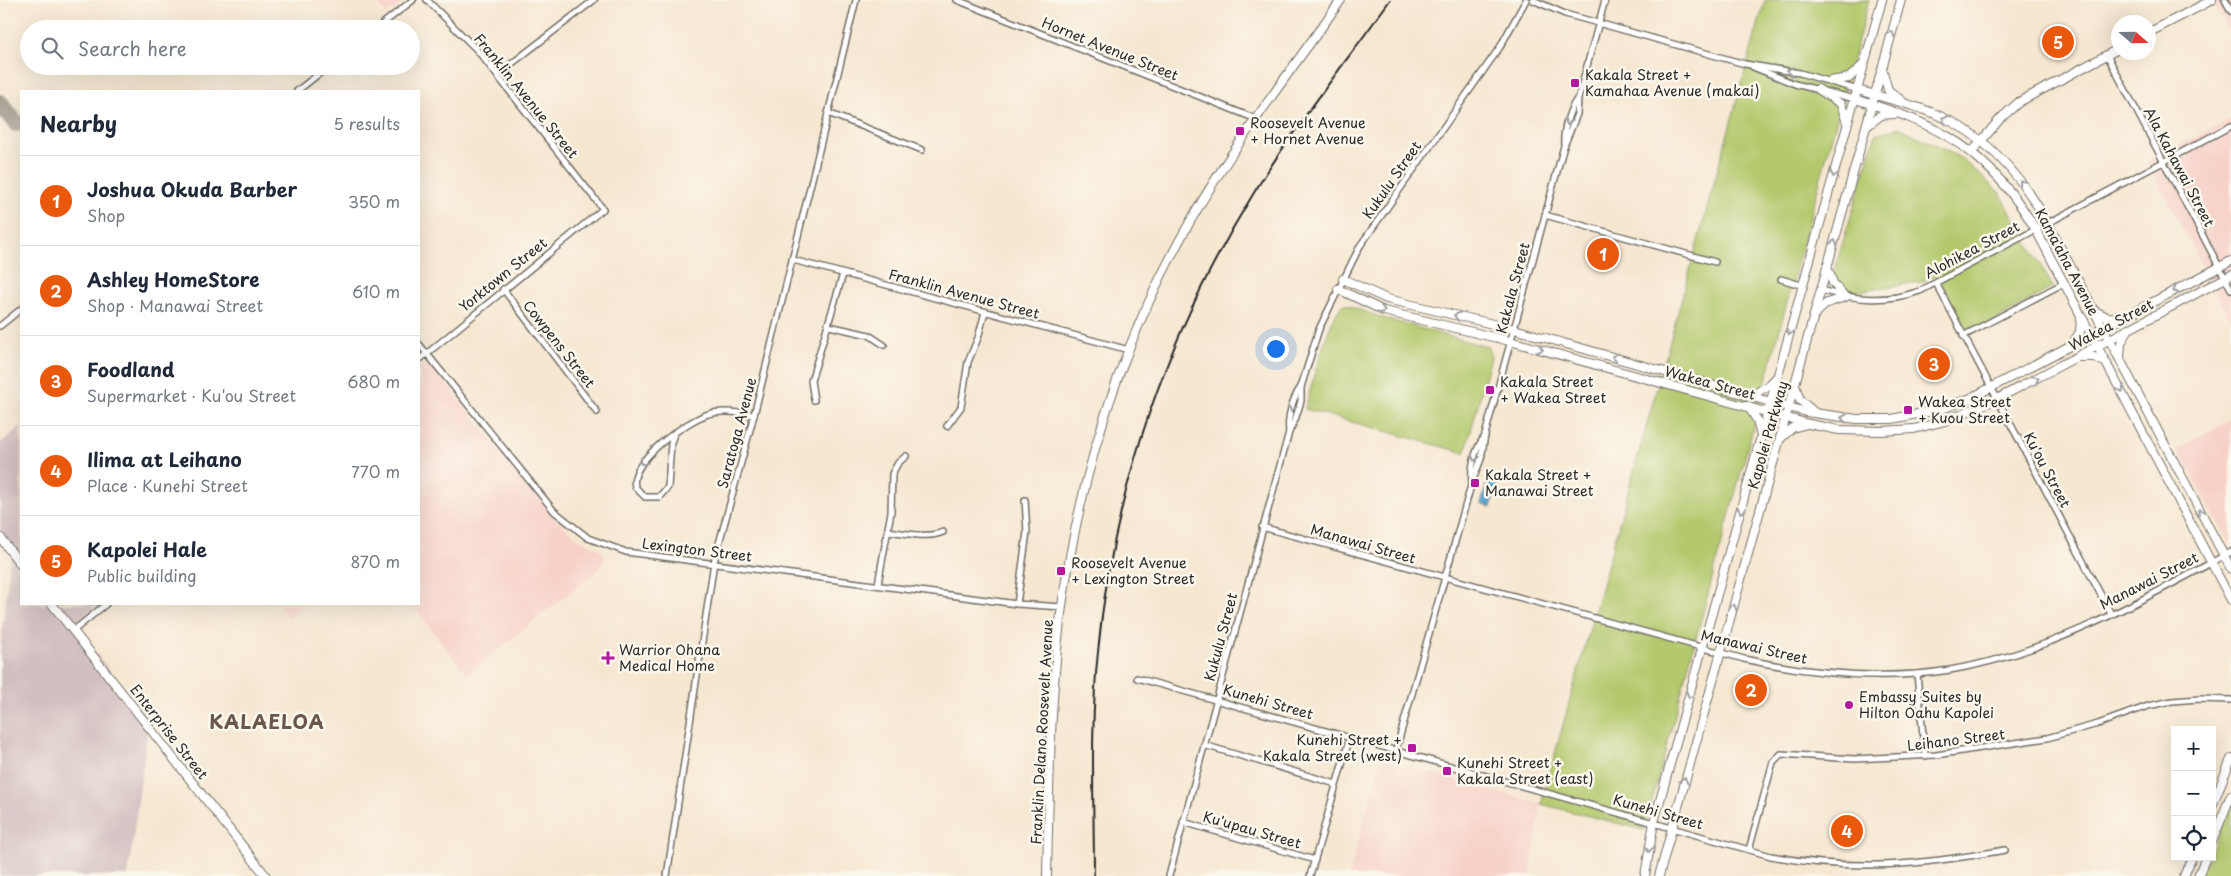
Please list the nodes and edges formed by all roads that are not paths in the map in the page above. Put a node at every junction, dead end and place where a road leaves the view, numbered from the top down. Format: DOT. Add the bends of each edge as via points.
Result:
graph roads {
  1 [pos="413,0"];
  2 [pos="427,0"];
  3 [pos="594,0"];
  4 [pos="856,0"];
  5 [pos="957,0"];
  6 [pos="1341,0"];
  7 [pos="1526,0"];
  8 [pos="1533,0"];
  9 [pos="1605,0"];
  10 [pos="1882,0"];
  11 [pos="1901,0"];
  12 [pos="2212,0"];
  13 [pos="2225,0"];
  14 [pos="2231,11"];
  15 [pos="387,20"];
  16 [pos="1598,23"];
  17 [pos="2156,29"];
  18 [pos="2111,53"];
  19 [pos="2107,55"];
  20 [pos="1748,64"];
  21 [pos="1865,64"];
  22 [pos="1882,68"];
  23 [pos="317,75"];
  24 [pos="497,75"];
  25 [pos="1830,81"];
  26 [pos="1818,89"];
  27 [pos="298,90"];
  28 [pos="1858,90"];
  29 [pos="1875,95"];
  30 [pos="1855,99"];
  31 [pos="1872,104"];
  32 [pos="1905,104"];
  33 [pos="828,113"];
  34 [pos="1900,114"];
  35 [pos="1256,119"];
  36 [pos="2231,126"];
  37 [pos="1847,128"];
  38 [pos="1866,128"];
  39 [pos="1981,141"];
  40 [pos="922,150"];
  41 [pos="1972,152"];
  42 [pos="2164,162"];
  43 [pos="603,209"];
  44 [pos="1545,215"];
  45 [pos="2048,224"];
  46 [pos="2036,230"];
  47 [pos="793,260"];
  48 [pos="2231,261"];
  49 [pos="1715,262"];
  50 [pos="1827,267"];
  51 [pos="2219,267"];
  52 [pos="843,274"];
  53 [pos="2228,276"];
  54 [pos="1343,279"];
  55 [pos="1781,279"];
  56 [pos="1936,283"];
  57 [pos="2064,283"];
  58 [pos="1804,286"];
  59 [pos="503,289"];
  60 [pos="1338,289"];
  61 [pos="2231,289"];
  62 [pos="1820,290"];
  63 [pos="1845,297"];
  64 [pos="20,310"];
  65 [pos="2093,310"];
  66 [pos="986,312"];
  67 [pos="2081,314"];
  68 [pos="1813,317"];
  69 [pos="2122,318"];
  70 [pos="0,326"];
  71 [pos="829,326"];
  72 [pos="1514,329"];
  73 [pos="2103,329"];
  74 [pos="2128,330"];
  75 [pos="2092,335"];
  76 [pos="1963,336"];
  77 [pos="2109,340"];
  78 [pos="1510,341"];
  79 [pos="420,345"];
  80 [pos="884,345"];
  81 [pos="2098,346"];
  82 [pos="2070,347"];
  83 [pos="1129,350"];
  84 [pos="427,354"];
  85 [pos="2078,357"];
  86 [pos="420,359"];
  87 [pos="2120,361"];
  88 [pos="2107,364"];
  89 [pos="1779,375"];
  90 [pos="1795,384"];
  91 [pos="1991,388"];
  92 [pos="1748,396"];
  93 [pos="1997,399"];
  94 [pos="814,400"];
  95 [pos="1771,402"];
  96 [pos="1746,405"];
  97 [pos="1788,407"];
  98 [pos="598,412"];
  99 [pos="1768,412"];
  100 [pos="1816,413"];
  101 [pos="754,415"];
  102 [pos="1785,417"];
  103 [pos="1809,424"];
  104 [pos="946,426"];
  105 [pos="674,434"];
  106 [pos="1761,438"];
  107 [pos="1779,440"];
  108 [pos="906,456"];
  109 [pos="1024,500"];
  110 [pos="1262,527"];
  111 [pos="888,531"];
  112 [pos="943,532"];
  113 [pos="0,537"];
  114 [pos="2228,553"];
  115 [pos="2212,561"];
  116 [pos="714,562"];
  117 [pos="20,564"];
  118 [pos="2231,569"];
  119 [pos="1444,578"];
  120 [pos="878,584"];
  121 [pos="2231,600"];
  122 [pos="1017,604"];
  123 [pos="53,605"];
  124 [pos="105,605"];
  125 [pos="1062,607"];
  126 [pos="2111,614"];
  127 [pos="72,631"];
  128 [pos="1703,648"];
  129 [pos="1720,653"];
  130 [pos="1917,674"];
  131 [pos="1137,678"];
  132 [pos="1216,700"];
  133 [pos="2231,700"];
  134 [pos="1350,737"];
  135 [pos="1204,745"];
  136 [pos="1396,750"];
  137 [pos="1925,756"];
  138 [pos="2231,759"];
  139 [pos="1336,784"];
  140 [pos="2231,795"];
  141 [pos="2216,796"];
  142 [pos="1183,822"];
  143 [pos="1654,822"];
  144 [pos="1671,827"];
  145 [pos="2216,832"];
  146 [pos="1749,850"];
  147 [pos="2005,850"];
  148 [pos="1315,860"];
  149 [pos="2190,861"];
  150 [pos="2204,861"];
  151 [pos="266,876"];
  152 [pos="667,876"];
  153 [pos="1047,876"];
  154 [pos="1169,876"];
  155 [pos="1310,876"];
  156 [pos="1645,876"];
  157 [pos="1660,876"];
  158 [pos="2184,876"];
  159 [pos="2198,876"];
  1 -- 15 [label="street"];
  2 -- 24 [label="street, Franklin Avenue Street"];
  3 -- 24 [label="street"];
  4 -- 33 [label="street, Saratoga Avenue"];
  5 -- 35 [label="street, Hornet Avenue Street"];
  6 -- 35 [label="street, Franklin Delano Roosevelt Avenue"];
  7 -- 54 [label="street, Kukulu Street" via="1500,47 1378,219"];
  8 -- 16 [label="street" via="1565,14"];
  9 -- 16 [label="street, Kakala Street"];
  10 -- 21 [label="street, Kapolei Parkway"];
  22 -- 11 [label="street, Kapolei Parkway, one-way"];
  12 -- 17 [label="street"];
  13 -- 14 [label="street"];
  16 -- 20 [label="street"];
  16 -- 44 [label="street, Kakala Street" via="1578,99 1565,131 1564,146"];
  18 -- 19 [label="street"];
  19 -- 39 [label="street" via="2019,102"];
  19 -- 42 [label="street, Ala Kahawai Street"];
  25 -- 20 [label="street, one-way"];
  20 -- 26 [label="street" via="1782,80"];
  21 -- 25 [label="street" via="1848,78"];
  21 -- 28 [label="street, Kapolei Parkway"];
  22 -- 29 [label="street, Kapolei Parkway"];
  22 -- 32 [label="street" via="1888,90"];
  23 -- 27 [label="street"];
  24 -- 43 [label="street, Franklin Avenue Street"];
  25 -- 28 [label="street"];
  26 -- 30 [label="street"];
  26 -- 37 [label="street" via="1841,104"];
  28 -- 29 [label="street, Kama'aha Avenue"];
  28 -- 30 [label="street, Kapolei Parkway"];
  29 -- 31 [label="street, Kapolei Parkway"];
  29 -- 32 [label="street, Kama'aha Avenue"];
  30 -- 31 [label="street, Kama'aha Avenue"];
  30 -- 37 [label="street, Kapolei Parkway"];
  31 -- 34 [label="street, Kama'aha Avenue"];
  31 -- 38 [label="street, Kapolei Parkway"];
  39 -- 32 [label="street, Kama'aha Avenue, one-way" via="1952,122"];
  33 -- 40 [label="street"];
  33 -- 47 [label="street, Saratoga Avenue"];
  34 -- 38 [label="street" via="1881,115"];
  34 -- 41 [label="street, Kama'aha Avenue" via="1939,130"];
  35 -- 83 [label="street, Franklin Delano Roosevelt Avenue" via="1186,229"];
  36 -- 42 [label="street, Alohikea Street"];
  37 -- 58 [label="street, Kapolei Parkway, one-way"];
  50 -- 38 [label="street, Kapolei Parkway, one-way"];
  39 -- 41 [label="street"];
  45 -- 39 [label="street, Kama'aha Avenue, one-way" via="2015,174"];
  41 -- 46 [label="street, Kama'aha Avenue" via="2004,182"];
  42 -- 45 [label="street, Alohikea Street"];
  42 -- 51 [label="street, Ala Kahawai Street"];
  43 -- 59 [label="street, Yorktown Street"];
  44 -- 49 [label="street"];
  44 -- 72 [label="street, Kakala Street"];
  45 -- 46 [label="street, Alohikea Street"];
  45 -- 65 [label="street, Kama'aha Avenue"];
  46 -- 56 [label="street, Alohikea Street"];
  46 -- 57 [label="street, Kama'aha Avenue"];
  47 -- 52 [label="street, Franklin Avenue Street"];
  47 -- 101 [label="street, Saratoga Avenue"];
  48 -- 51 [label="street, Wakea Street"];
  50 -- 62 [label="street, Kapolei Parkway"];
  50 -- 63 [label="street" via="1833,283"];
  51 -- 53 [label="street, Ala Kahawai Street"];
  51 -- 69 [label="street, Wakea Street, one-way"];
  52 -- 66 [label="street, Franklin Avenue Street"];
  52 -- 71 [label="street"];
  53 -- 61 [label="street, Ala Kahawai Street"];
  53 -- 74 [label="street, Wakea Street"];
  54 -- 60 [label="street, Kukulu Street"];
  72 -- 54 [label="street, Wakea Street, one-way" via="1387,299"];
  55 -- 58 [label="street"];
  56 -- 63 [label="street, Alohikea Street" via="1888,300"];
  56 -- 76 [label="street, Ku'ou Street"];
  57 -- 67 [label="street, Kama'aha Avenue"];
  57 -- 76 [label="street"];
  58 -- 62 [label="street"];
  58 -- 89 [label="street, Kapolei Parkway, one-way"];
  59 -- 84 [label="street, Yorktown Street"];
  59 -- 98 [label="street, Cowpens Street"];
  60 -- 78 [label="street, Wakea Street, one-way" via="1384,311"];
  60 -- 110 [label="street, Kukulu Street, one-way" via="1319,329"];
  62 -- 63 [label="street, Alohikea Street"];
  62 -- 68 [label="street, Kapolei Parkway"];
  63 -- 68 [label="street" via="1827,303"];
  64 -- 70 [label="street"];
  65 -- 69 [label="street" via="2107,317"];
  65 -- 73 [label="street, Kama'aha Avenue"];
  66 -- 83 [label="street, Franklin Avenue Street"];
  66 -- 104 [label="street" via="968,362 961,406"];
  67 -- 75 [label="street, Kama'aha Avenue"];
  67 -- 82 [label="street" via="2080,332"];
  68 -- 90 [label="street, Kapolei Parkway"];
  69 -- 73 [label="street, Wakea Street"];
  71 -- 80 [label="street" via="869,336"];
  71 -- 94 [label="street" via="811,382"];
  72 -- 78 [label="street, Kakala Street"];
  92 -- 72 [label="street, Wakea Street, one-way"];
  73 -- 75 [label="street, Wakea Street"];
  73 -- 77 [label="street, Kama'aha Avenue"];
  74 -- 77 [label="street, Wakea Street"];
  74 -- 87 [label="street" via="2121,343"];
  75 -- 81 [label="street, Kama'aha Avenue"];
  75 -- 82 [label="street, Wakea Street"];
  76 -- 91 [label="street, Ku'ou Street"];
  77 -- 81 [label="street, Wakea Street"];
  77 -- 87 [label="street, Kama'aha Avenue"];
  78 -- 96 [label="street, Wakea Street, one-way"];
  78 -- 119 [label="street, Kakala Street" via="1485,435 1477,449 1472,482"];
  79 -- 84 [label="street, Lexington Street"];
  81 -- 85 [label="street, Wakea Street"];
  81 -- 88 [label="street, Kama'aha Avenue"];
  82 -- 91 [label="street, Wakea Street"];
  83 -- 125 [label="street, Franklin Delano Roosevelt Avenue" via="1106,412 1088,477"];
  84 -- 86 [label="street, Yorktown Street"];
  84 -- 116 [label="street, Lexington Street" via="554,511 570,526 598,543 626,552"];
  85 -- 88 [label="street" via="2094,357"];
  93 -- 85 [label="street, Wakea Street, one-way"];
  114 -- 87 [label="street, Kama'aha Avenue, one-way"];
  88 -- 115 [label="street, Kama'aha Avenue, one-way"];
  89 -- 92 [label="street" via="1768,386"];
  89 -- 95 [label="street, Kapolei Parkway"];
  90 -- 97 [label="street, Kapolei Parkway"];
  90 -- 100 [label="street" via="1800,400"];
  91 -- 93 [label="street, Ku'ou Street"];
  91 -- 100 [label="street, Wakea Street, one-way" via="1942,409 1904,418 1857,419"];
  92 -- 95 [label="street, Wakea Street"];
  93 -- 103 [label="street, Wakea Street" via="1953,418 1914,429 1854,431"];
  93 -- 126 [label="street, Ku'ou Street"];
  95 -- 97 [label="street, Wakea Street"];
  95 -- 99 [label="street, Kapolei Parkway"];
  96 -- 99 [label="street, Wakea Street"];
  96 -- 106 [label="street" via="1757,420"];
  97 -- 100 [label="street, Wakea Street"];
  97 -- 102 [label="street, Kapolei Parkway"];
  99 -- 102 [label="street, Wakea Street"];
  99 -- 106 [label="street, Kapolei Parkway"];
  101 -- 105 [label="street" via="718,412"];
  101 -- 116 [label="street, Saratoga Avenue"];
  102 -- 103 [label="street, Wakea Street"];
  102 -- 107 [label="street, Kapolei Parkway"];
  103 -- 107 [label="street" via="1792,428"];
  105 -- 105 [label="street, one-way" via="654,450 635,473 635,486 645,496 658,497 668,487"];
  106 -- 128 [label="street, Kapolei Parkway, one-way"];
  129 -- 107 [label="street, Kapolei Parkway, one-way"];
  108 -- 111 [label="street" via="892,474"];
  109 -- 122 [label="street" via="1026,532"];
  110 -- 119 [label="street, Manawai Street"];
  110 -- 132 [label="street, Kukulu Street"];
  111 -- 112 [label="street" via="927,535"];
  111 -- 120 [label="street"];
  113 -- 117 [label="street"];
  114 -- 115 [label="street, Manawai Street"];
  114 -- 118 [label="street, Kama'aha Avenue"];
  115 -- 121 [label="street, Kama'aha Avenue"];
  115 -- 126 [label="street, Manawai Street"];
  116 -- 120 [label="street, Lexington Street"];
  116 -- 152 [label="street, Saratoga Avenue"];
  119 -- 128 [label="street, Manawai Street"];
  119 -- 136 [label="street, Kakala Street"];
  120 -- 122 [label="street, Lexington Street"];
  122 -- 125 [label="street, Lexington Street"];
  123 -- 127 [label="street, Enterprise Street"];
  124 -- 127 [label="street"];
  125 -- 153 [label="street, Franklin Delano Roosevelt Avenue" via="1054,697"];
  126 -- 130 [label="street, Manawai Street" via="2057,639 2014,654 1971,666"];
  127 -- 151 [label="street, Enterprise Street"];
  128 -- 129 [label="street, Manawai Street"];
  128 -- 143 [label="street, Kapolei Parkway, one-way"];
  129 -- 130 [label="street, Manawai Street" via="1774,666 1824,673"];
  144 -- 129 [label="street, Kapolei Parkway, one-way"];
  130 -- 137 [label="street"];
  131 -- 132 [label="street, Kunehi Street"];
  132 -- 134 [label="street, Kunehi Street"];
  132 -- 135 [label="street, Kukulu Street"];
  133 -- 137 [label="street, Leihano Street" via="2172,701 2047,738"];
  134 -- 136 [label="street, Kunehi Street"];
  134 -- 139 [label="street"];
  135 -- 139 [label="street"];
  135 -- 142 [label="street, Kukulu Street"];
  136 -- 143 [label="street, Kunehi Street"];
  137 -- 146 [label="street, Leihano Street" via="1868,760 1778,755 1773,762"];
  138 -- 141 [label="street"];
  139 -- 148 [label="street"];
  140 -- 145 [label="street"];
  142 -- 148 [label="street, Ku'upau Street"];
  142 -- 154 [label="street, Kukulu Street"];
  143 -- 144 [label="street, Kunehi Street"];
  143 -- 156 [label="street, Kapolei Parkway, one-way"];
  144 -- 146 [label="street, Kunehi Street"];
  144 -- 157 [label="street, Kapolei Parkway"];
  146 -- 147 [label="street, Kunehi Street" via="1813,863 1878,866 1920,864"];
  148 -- 155 [label="street"];
  149 -- 158 [label="street"];
  150 -- 159 [label="street"];
}
